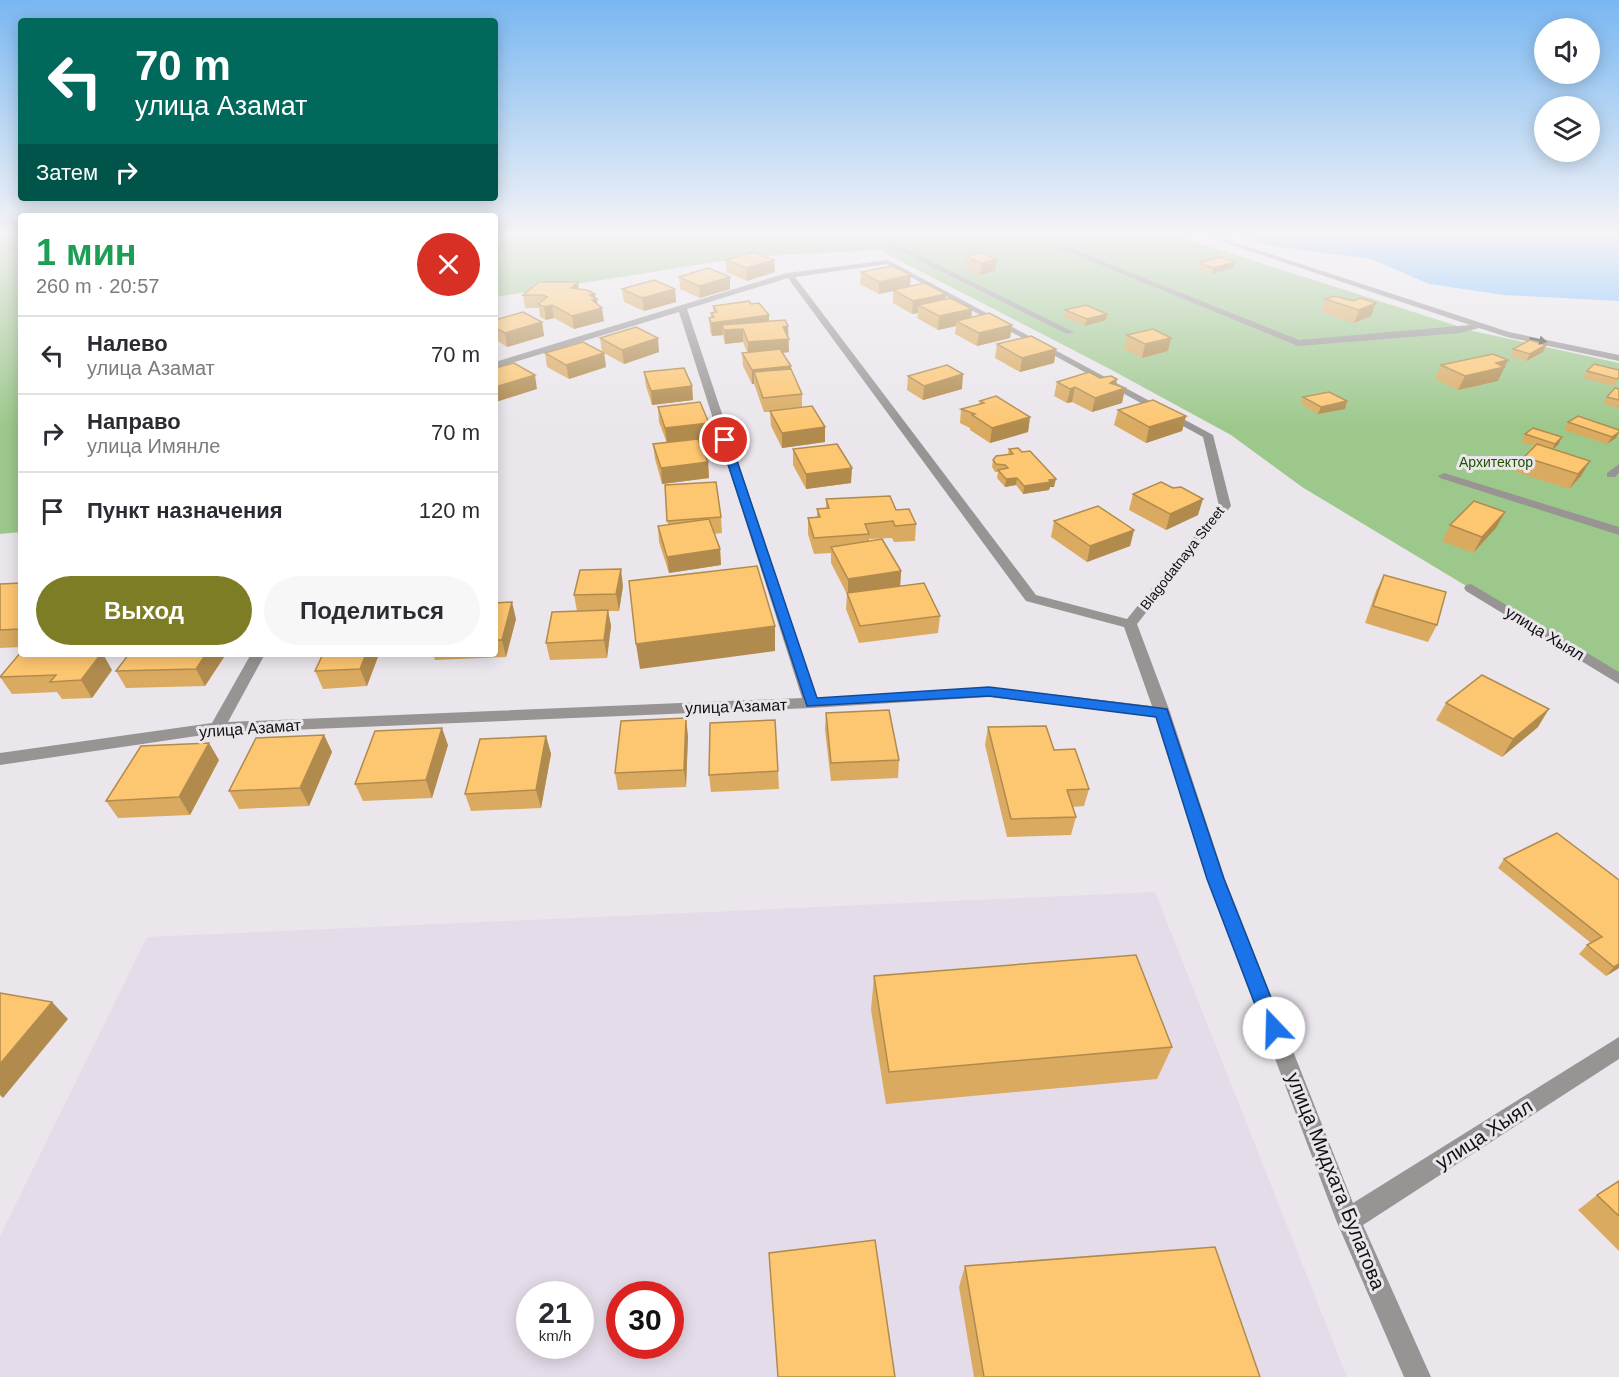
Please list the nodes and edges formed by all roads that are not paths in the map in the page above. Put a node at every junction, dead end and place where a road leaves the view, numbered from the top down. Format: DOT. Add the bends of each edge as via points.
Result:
graph roads {
  1 [pos="714,298"];
  2 [pos="807,298"];
  3 [pos="955,298"];
  4 [pos="999,298"];
  5 [pos="1187,298"];
  6 [pos="1398,298"];
  7 [pos="682,308"];
  8 [pos="1479,325"];
  9 [pos="1070,332"];
  10 [pos="1619,358"];
  11 [pos="498,364"];
  12 [pos="1444,476"];
  13 [pos="1619,531"];
  14 [pos="1471,588"];
  15 [pos="1130,624"];
  16 [pos="256,657"];
  17 [pos="1619,679"];
  18 [pos="812,703"];
  19 [pos="1162,712"];
  20 [pos="217,728"];
  21 [pos="0,759"];
  22 [pos="1619,1047"];
  23 [pos="1348,1220"];
  24 [pos="1418,1377"];
  1 -- 7 [label="street"];
  2 -- 15 [label="street" via="1031,598"];
  3 -- 15 [label="street, Blagodatnaya Street" via="1208,435 1225,506"];
  4 -- 9 [label="street"];
  5 -- 8 [label="street" via="1298,343 1460,330"];
  6 -- 8 [label="street"];
  7 -- 11 [label="street"];
  7 -- 18 [label="street"];
  8 -- 10 [label="street, one-way"];
  12 -- 13 [label="street"];
  14 -- 17 [label="street, улица Хыял"];
  15 -- 19 [label="street"];
  16 -- 20 [label="street"];
  18 -- 19 [label="street, улица Азамат" via="989,692"];
  18 -- 20 [label="street, улица Азамат"];
  19 -- 23 [label="street, улица Мидхата Булатова" via="1216,879"];
  20 -- 21 [label="street, улица Азамат"];
  22 -- 23 [label="street, улица Хыял"];
  23 -- 24 [label="street, улица Мидхата Булатова"];
}
